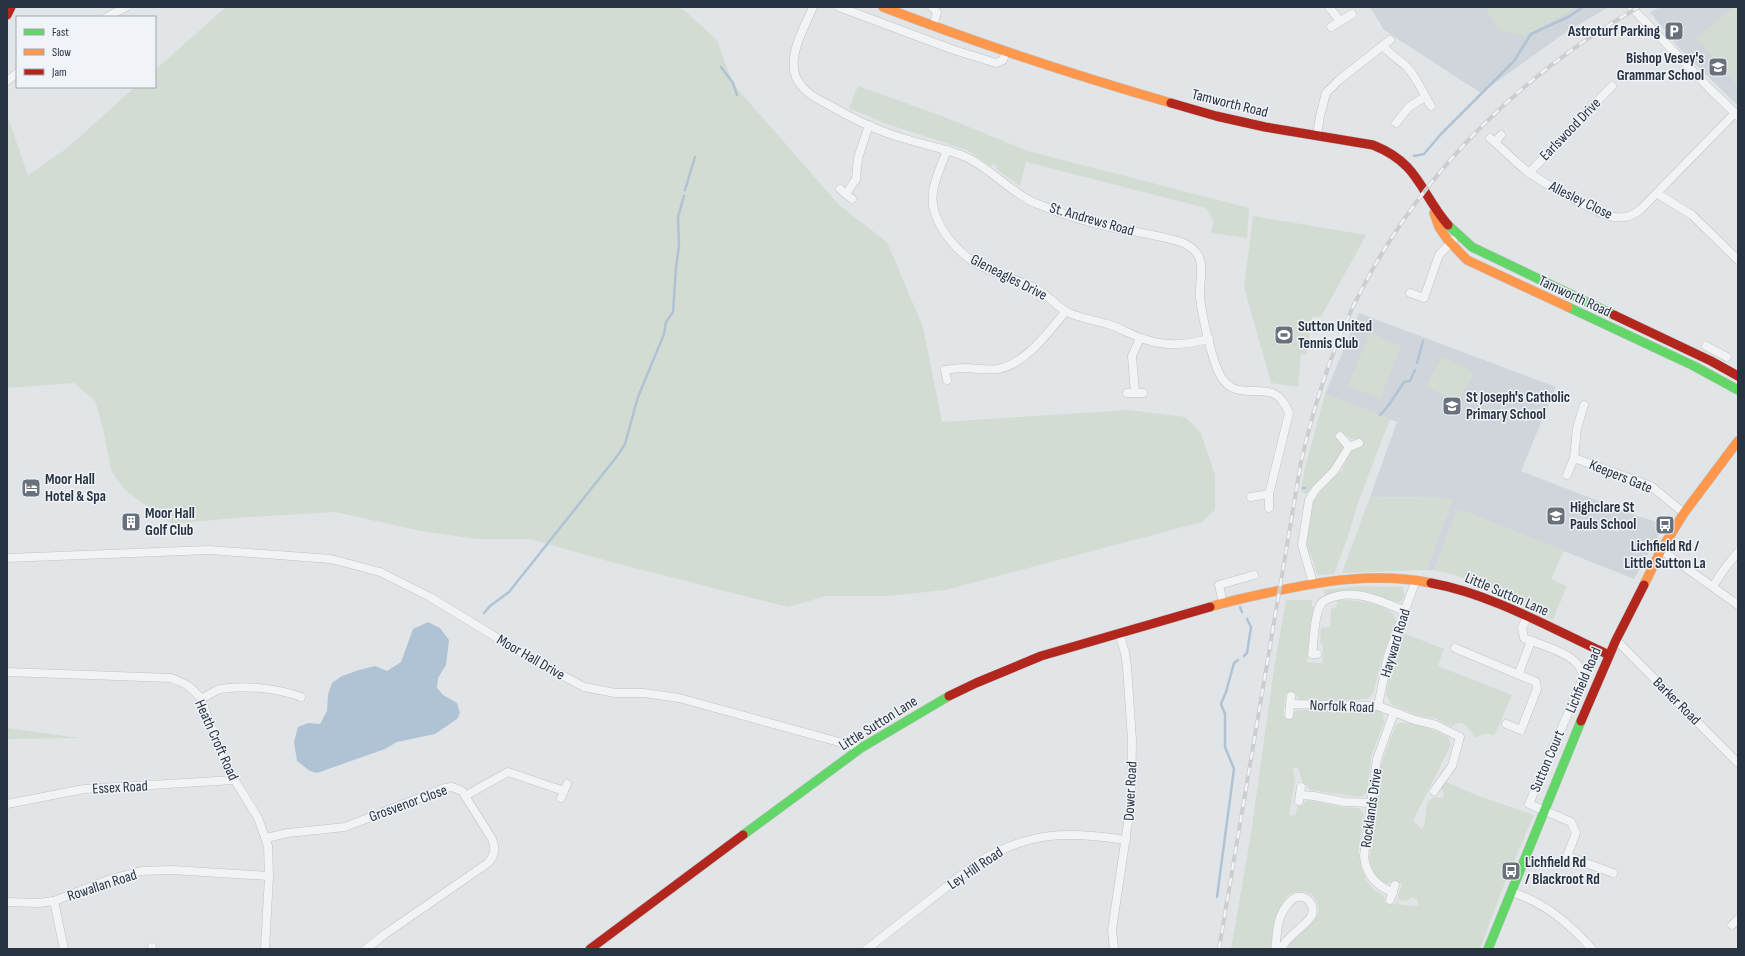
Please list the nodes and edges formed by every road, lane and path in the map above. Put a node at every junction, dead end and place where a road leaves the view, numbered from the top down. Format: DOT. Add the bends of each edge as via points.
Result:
graph roads {
  1 [pos="11,7"];
  2 [pos="126,7"];
  3 [pos="813,7"];
  4 [pos="839,7"];
  5 [pos="883,7"];
  6 [pos="932,7"];
  7 [pos="1329,7"];
  8 [pos="1630,7"];
  9 [pos="1352,14"];
  10 [pos="7,15"];
  11 [pos="109,16"];
  12 [pos="1340,21"];
  13 [pos="933,26"];
  14 [pos="1331,27"];
  15 [pos="1390,40"];
  16 [pos="1383,46"];
  17 [pos="1006,51"];
  18 [pos="16,74"];
  19 [pos="7,80"];
  20 [pos="1612,87"];
  21 [pos="1425,97"];
  22 [pos="1430,106"];
  23 [pos="1736,115"];
  24 [pos="1396,123"];
  25 [pos="869,125"];
  26 [pos="1317,136"];
  27 [pos="1501,136"];
  28 [pos="947,150"];
  29 [pos="1529,173"];
  30 [pos="846,194"];
  31 [pos="1658,194"];
  32 [pos="1429,198"];
  33 [pos="1458,235"];
  34 [pos="1450,243"];
  35 [pos="1738,260"];
  36 [pos="1410,294"];
  37 [pos="1066,311"];
  38 [pos="1140,338"];
  39 [pos="1209,339"];
  40 [pos="1706,346"];
  41 [pos="1715,351"];
  42 [pos="1727,357"];
  43 [pos="1711,361"];
  44 [pos="1738,376"];
  45 [pos="947,380"];
  46 [pos="1738,390"];
  47 [pos="1135,393"];
  48 [pos="1584,405"];
  49 [pos="1340,436"];
  50 [pos="1738,440"];
  51 [pos="1359,443"];
  52 [pos="1348,446"];
  53 [pos="1574,458"];
  54 [pos="1567,476"];
  55 [pos="1269,494"];
  56 [pos="1251,497"];
  57 [pos="1269,508"];
  58 [pos="1684,513"];
  59 [pos="1660,550"];
  60 [pos="1738,552"];
  61 [pos="7,558"];
  62 [pos="1254,576"];
  63 [pos="1416,580"];
  64 [pos="1313,583"];
  65 [pos="1713,586"];
  66 [pos="1223,603"];
  67 [pos="1738,605"];
  68 [pos="1405,611"];
  69 [pos="1527,617"];
  70 [pos="1119,633"];
  71 [pos="1616,640"];
  72 [pos="1531,641"];
  73 [pos="1455,648"];
  74 [pos="1317,654"];
  75 [pos="1609,654"];
  76 [pos="7,672"];
  77 [pos="1519,673"];
  78 [pos="301,697"];
  79 [pos="200,699"];
  80 [pos="1378,706"];
  81 [pos="1394,712"];
  82 [pos="1289,715"];
  83 [pos="1506,724"];
  84 [pos="861,748"];
  85 [pos="1738,762"];
  86 [pos="234,780"];
  87 [pos="1301,786"];
  88 [pos="564,791"];
  89 [pos="1434,791"];
  90 [pos="465,796"];
  91 [pos="1372,803"];
  92 [pos="7,804"];
  93 [pos="1544,812"];
  94 [pos="266,838"];
  95 [pos="1126,840"];
  96 [pos="1613,874"];
  97 [pos="269,876"];
  98 [pos="1512,892"];
  99 [pos="1393,893"];
  100 [pos="54,901"];
  101 [pos="7,902"];
  102 [pos="64,949"];
  103 [pos="265,949"];
  104 [pos="366,949"];
  105 [pos="590,949"];
  106 [pos="868,949"];
  107 [pos="1114,949"];
  108 [pos="1275,949"];
  109 [pos="1281,949"];
  110 [pos="1488,949"];
  111 [pos="1592,949"];
  1 -- 10 [label="main road"];
  2 -- 11 [label="street"];
  3 -- 25 [label="street, St. Andrews Road" via="795,53 794,74 812,96"];
  4 -- 17 [label="street" via="996,63 1003,60"];
  5 -- 13 [label="main road, Tamworth Road"];
  6 -- 13 [label="street" via="936,12"];
  7 -- 12 [label="street"];
  8 -- 23 [label="street"];
  9 -- 12 [label="street"];
  12 -- 14 [label="street"];
  13 -- 17 [label="main road, Tamworth Road"];
  15 -- 16 [label="street"];
  16 -- 21 [label="street" via="1414,76"];
  16 -- 26 [label="street" via="1326,93"];
  17 -- 26 [label="main road, Tamworth Road" via="1111,86 1216,116"];
  18 -- 19 [label="street"];
  20 -- 29 [label="street, Earlswood Drive"];
  21 -- 22 [label="street"];
  21 -- 24 [label="street" via="1409,107"];
  23 -- 31 [label="street, Allesley Close"];
  25 -- 28 [label="street, St. Andrews Road" via="905,139"];
  25 -- 30 [label="street" via="858,158 856,179"];
  26 -- 32 [label="main road, Tamworth Road" via="1373,145 1396,154 1411,168"];
  27 -- 29 [label="street, Allesley Close" via="1493,140"];
  28 -- 37 [label="street, Gleneagles Drive" via="932,198 934,212 947,235 957,248 974,262 1037,289"];
  28 -- 39 [label="street, St. Andrews Road" via="977,163 1009,188 1036,203 1108,226 1189,245 1199,257 1201,264 1201,299"];
  29 -- 31 [label="street, Allesley Close" via="1612,217 1620,218 1635,214"];
  31 -- 35 [label="street" via="1689,213"];
  32 -- 33 [label="main road, Tamworth Road"];
  32 -- 34 [label="main road, Tamworth Road" via="1436,222"];
  33 -- 34 [label="street"];
  33 -- 43 [label="main road, Tamworth Road" via="1472,247"];
  34 -- 36 [label="street" via="1439,255 1424,298"];
  34 -- 46 [label="main road, Tamworth Road" via="1467,260 1694,366"];
  37 -- 38 [label="street, Gleneagles Drive" via="1108,324"];
  37 -- 45 [label="street" via="1035,347 1008,366 990,370 945,370"];
  38 -- 39 [label="street, Gleneagles Drive" via="1176,345"];
  38 -- 47 [label="street" via="1132,356"];
  39 -- 55 [label="street, St. Andrews Road" via="1215,363 1228,385 1242,392 1272,392 1279,396 1289,413"];
  40 -- 41 [label="street"];
  41 -- 42 [label="street"];
  41 -- 43 [label="street"];
  43 -- 44 [label="main road, Tamworth Road"];
  48 -- 53 [label="street, Keepers Gate" via="1577,428"];
  49 -- 52 [label="street"];
  50 -- 58 [label="main road, Lichfield Road"];
  51 -- 52 [label="street"];
  52 -- 64 [label="street" via="1334,471 1309,500 1302,545"];
  53 -- 54 [label="street, Keepers Gate"];
  53 -- 58 [label="street, Keepers Gate" via="1652,486"];
  55 -- 56 [label="street"];
  55 -- 57 [label="street, St. Andrews Road"];
  58 -- 59 [label="main road, Lichfield Road"];
  59 -- 65 [label="street"];
  59 -- 71 [label="main road, Lichfield Road"];
  60 -- 65 [label="street"];
  61 -- 84 [label="street, Moor Hall Drive" via="209,550 331,559 380,572 430,597 530,658 584,687 615,693 644,693 679,698"];
  62 -- 66 [label="street" via="1219,585"];
  63 -- 64 [label="main road, Little Sutton Lane" via="1379,578"];
  63 -- 68 [label="street, Hayward Road"];
  63 -- 69 [label="main road, Little Sutton Lane" via="1479,595"];
  64 -- 66 [label="main road, Little Sutton Lane"];
  65 -- 67 [label="street"];
  66 -- 70 [label="main road, Little Sutton Lane"];
  68 -- 74 [label="street" via="1363,596 1342,595 1324,600 1319,608 1312,654"];
  68 -- 80 [label="street, Hayward Road" via="1388,656"];
  69 -- 72 [label="street" via="1522,633 1524,638"];
  69 -- 75 [label="main road, Little Sutton Lane"];
  70 -- 84 [label="main road, Little Sutton Lane" via="1041,656 976,683"];
  70 -- 95 [label="street, Dower Road" via="1127,667 1132,740 1132,783"];
  71 -- 75 [label="main road, Lichfield Road"];
  71 -- 85 [label="street, Barker Road"];
  72 -- 77 [label="street"];
  72 -- 93 [label="street, Sutton Court" via="1573,658 1583,672 1583,678 1529,804"];
  73 -- 77 [label="street"];
  75 -- 93 [label="main road, Lichfield Road"];
  76 -- 79 [label="street, Heath Croft Road" via="171,678 189,685"];
  77 -- 83 [label="street" via="1536,682 1537,689 1521,730"];
  78 -- 79 [label="street" via="286,691 257,688 219,690"];
  79 -- 86 [label="street, Heath Croft Road"];
  80 -- 81 [label="street, Norfolk Road"];
  80 -- 82 [label="street, Norfolk Road" via="1291,700"];
  81 -- 89 [label="street, Norfolk Road" via="1436,725 1460,737 1452,766"];
  81 -- 91 [label="street, Rocklands Drive" via="1377,759"];
  84 -- 105 [label="main road, Little Sutton Lane"];
  86 -- 92 [label="street, Essex Road" via="84,789"];
  86 -- 94 [label="street, Heath Croft Road" via="254,811"];
  87 -- 91 [label="street" via="1299,798 1320,796 1344,802"];
  88 -- 90 [label="street" via="508,772"];
  90 -- 94 [label="street, Grosvenor Close" via="457,788 445,788 345,827"];
  90 -- 104 [label="street, Grosvenor Close" via="492,839 495,852 492,858 488,864"];
  91 -- 99 [label="street, Rocklands Drive" via="1364,856 1365,866 1376,883"];
  93 -- 96 [label="street" via="1571,822 1574,826 1576,833 1567,856"];
  93 -- 98 [label="main road, Lichfield Road"];
  94 -- 97 [label="street, Heath Croft Road" via="270,858"];
  95 -- 106 [label="street, Ley Hill Road" via="1062,834 1039,837 1003,848 977,863"];
  95 -- 107 [label="street, Dower Road" via="1112,930"];
  97 -- 100 [label="street, Rowallan Road" via="172,870 141,871 111,878"];
  97 -- 103 [label="street, Heath Croft Road"];
  98 -- 110 [label="main road, Lichfield Road"];
  98 -- 111 [label="street" via="1531,898 1549,908"];
  100 -- 101 [label="street, Rowallan Road"];
  100 -- 102 [label="street"];
  108 -- 109 [label="street" via="1281,915 1292,899 1305,898 1311,903 1311,916"];
}
